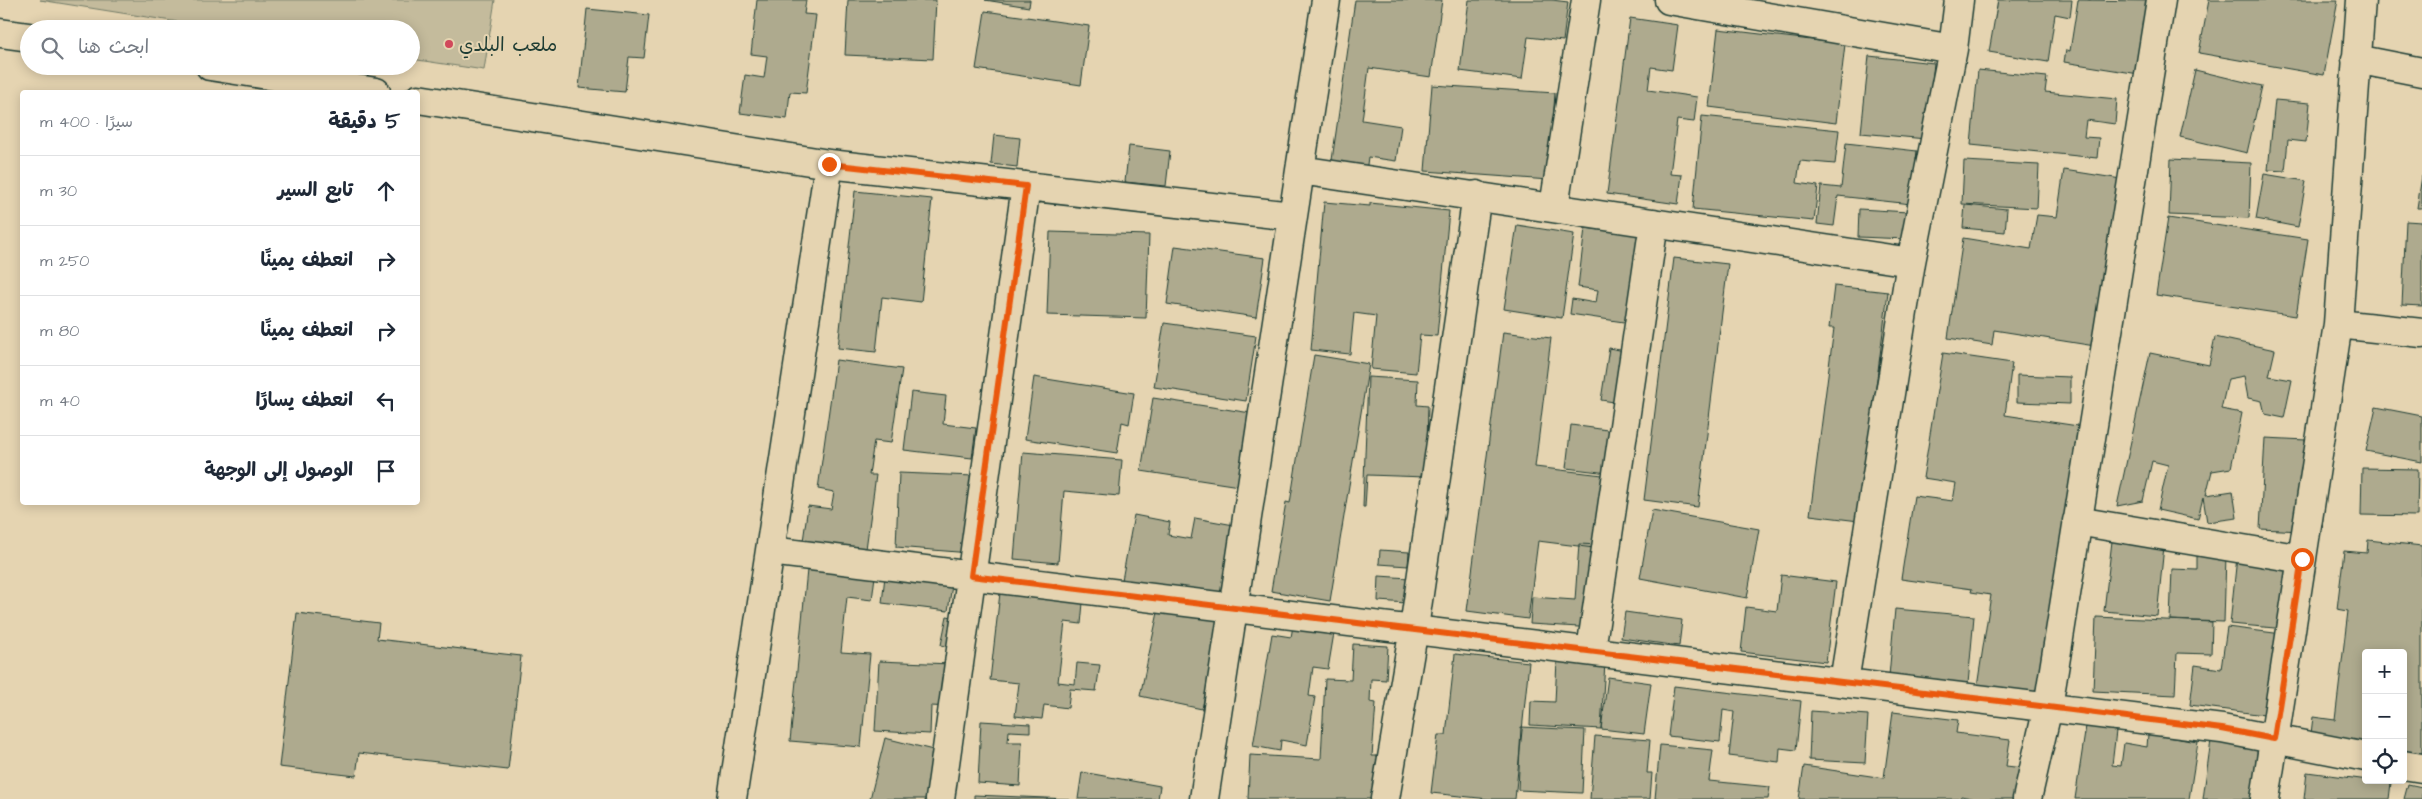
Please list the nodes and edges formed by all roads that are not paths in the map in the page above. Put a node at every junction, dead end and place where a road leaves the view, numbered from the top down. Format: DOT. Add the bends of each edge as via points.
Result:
graph roads {
  1 [pos="1326,0"];
  2 [pos="1586,0"];
  3 [pos="1669,0"];
  4 [pos="1959,0"];
  5 [pos="2161,0"];
  6 [pos="2361,0"];
  7 [pos="0,33"];
  8 [pos="20,36"];
  9 [pos="1953,49"];
  10 [pos="2356,59"];
  11 [pos="2422,72"];
  12 [pos="267,75"];
  13 [pos="363,90"];
  14 [pos="420,99"];
  15 [pos="829,164"];
  16 [pos="1300,170"];
  17 [pos="1026,186"];
  18 [pos="1476,196"];
  19 [pos="1554,207"];
  20 [pos="1293,216"];
  21 [pos="1654,223"];
  22 [pos="1911,262"];
  23 [pos="2338,324"];
  24 [pos="2422,333"];
  25 [pos="2078,521"];
  26 [pos="770,550"];
  27 [pos="2302,559"];
  28 [pos="971,576"];
  29 [pos="1234,606"];
  30 [pos="1414,628"];
  31 [pos="1590,650"];
  32 [pos="1844,682"];
  33 [pos="2048,707"];
  34 [pos="2274,739"];
  35 [pos="2362,756"];
  36 [pos="2407,766"];
  37 [pos="2422,768"];
  38 [pos="732,799"];
  39 [pos="940,799"];
  40 [pos="1204,799"];
  41 [pos="1385,799"];
  42 [pos="2027,799"];
  43 [pos="2265,799"];
  1 -- 16 [label="street"];
  2 -- 19 [label="street"];
  3 -- 9 [label="street"];
  4 -- 9 [label="street"];
  5 -- 25 [label="street"];
  6 -- 10 [label="street"];
  7 -- 8 [label="street"];
  9 -- 22 [label="street"];
  10 -- 11 [label="street"];
  10 -- 23 [label="street"];
  12 -- 13 [label="street"];
  14 -- 15 [label="street"];
  15 -- 17 [label="street"];
  15 -- 26 [label="street"];
  16 -- 18 [label="street"];
  16 -- 20 [label="street"];
  17 -- 20 [label="street"];
  17 -- 28 [label="street"];
  18 -- 19 [label="street"];
  18 -- 30 [label="street"];
  19 -- 21 [label="street"];
  20 -- 29 [label="street"];
  21 -- 22 [label="street"];
  21 -- 31 [label="street"];
  22 -- 32 [label="street"];
  23 -- 24 [label="street"];
  23 -- 27 [label="street"];
  25 -- 27 [label="street"];
  25 -- 33 [label="street"];
  26 -- 28 [label="street"];
  26 -- 38 [label="street"];
  27 -- 34 [label="street"];
  28 -- 29 [label="street"];
  28 -- 39 [label="street"];
  29 -- 30 [label="street"];
  29 -- 40 [label="street"];
  30 -- 31 [label="street"];
  30 -- 41 [label="street"];
  31 -- 32 [label="street"];
  32 -- 33 [label="street"];
  33 -- 34 [label="street" via="2222,729"];
  33 -- 42 [label="street"];
  34 -- 35 [label="street"];
  34 -- 43 [label="street"];
  36 -- 37 [label="street"];
}
